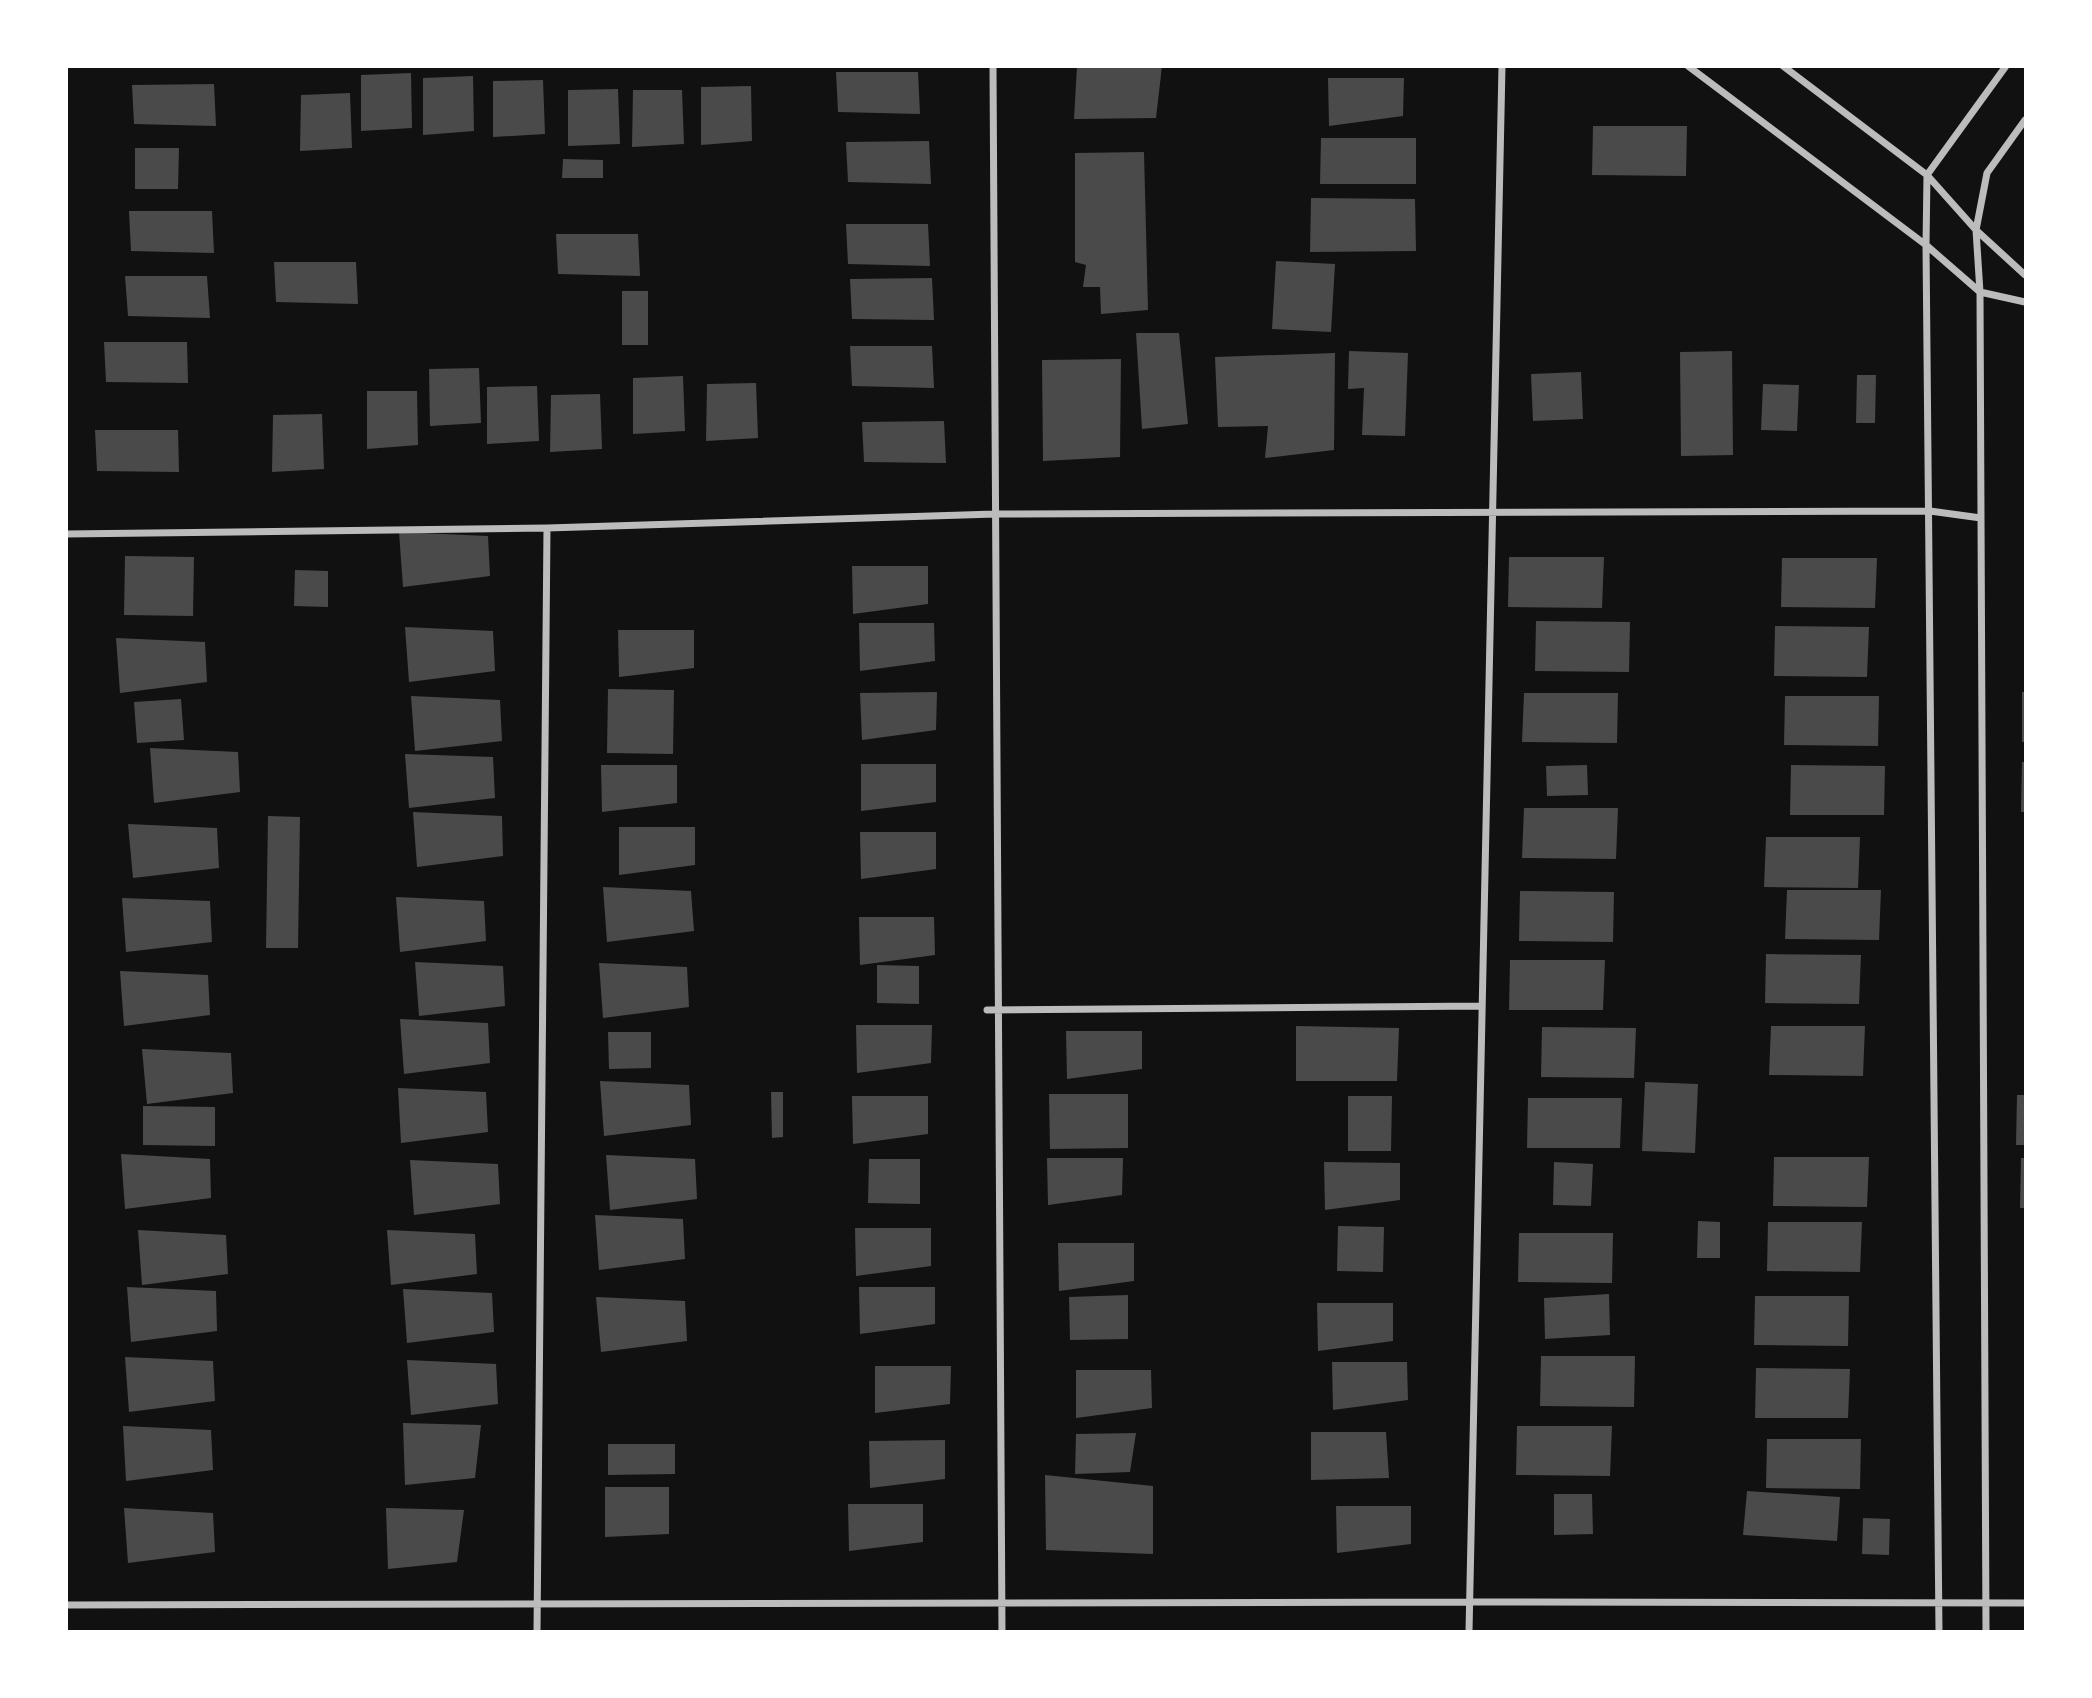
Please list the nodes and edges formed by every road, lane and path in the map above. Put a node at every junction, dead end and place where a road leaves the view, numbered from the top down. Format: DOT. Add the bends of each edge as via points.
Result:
graph roads {
  1 [pos="993,66"];
  2 [pos="1502,66"];
  3 [pos="1688,66"];
  4 [pos="1783,66"];
  5 [pos="2006,66"];
  6 [pos="2025,120"];
  7 [pos="1927,175"];
  8 [pos="1976,230"];
  9 [pos="1926,245"];
  10 [pos="2025,275"];
  11 [pos="1980,292"];
  12 [pos="2025,302"];
  13 [pos="1930,511"];
  14 [pos="1493,513"];
  15 [pos="995,514"];
  16 [pos="1981,518"];
  17 [pos="547,528"];
  18 [pos="66,534"];
  19 [pos="1482,1006"];
  20 [pos="987,1010"];
  21 [pos="998,1010"];
  22 [pos="1470,1602"];
  23 [pos="1939,1602"];
  24 [pos="537,1603"];
  25 [pos="1986,1603"];
  26 [pos="2025,1603"];
  27 [pos="1002,1604"];
  28 [pos="66,1605"];
  29 [pos="537,1632"];
  30 [pos="1002,1632"];
  31 [pos="1469,1632"];
  32 [pos="1939,1632"];
  33 [pos="1986,1632"];
  1 -- 15 [label="street"];
  2 -- 14 [label="street"];
  3 -- 9 [label="street"];
  4 -- 7 [label="street"];
  5 -- 7 [label="street"];
  6 -- 8 [label="street" via="1987,173"];
  7 -- 8 [label="street"];
  7 -- 9 [label="street"];
  8 -- 10 [label="street"];
  8 -- 11 [label="street"];
  9 -- 11 [label="street"];
  9 -- 13 [label="street"];
  11 -- 12 [label="street"];
  11 -- 16 [label="street"];
  13 -- 14 [label="street"];
  13 -- 16 [label="street"];
  13 -- 23 [label="street"];
  14 -- 15 [label="street"];
  14 -- 19 [label="street"];
  15 -- 17 [label="street"];
  15 -- 21 [label="street"];
  16 -- 25 [label="street"];
  17 -- 18 [label="street"];
  17 -- 24 [label="street"];
  19 -- 21 [label="street"];
  19 -- 22 [label="street"];
  20 -- 21 [label="street"];
  21 -- 27 [label="street"];
  22 -- 23 [label="street"];
  22 -- 27 [label="street"];
  22 -- 31 [label="street"];
  23 -- 25 [label="street"];
  23 -- 32 [label="street"];
  24 -- 27 [label="street"];
  24 -- 28 [label="street"];
  24 -- 29 [label="street"];
  25 -- 26 [label="street"];
  25 -- 33 [label="street"];
  27 -- 30 [label="street"];
}
